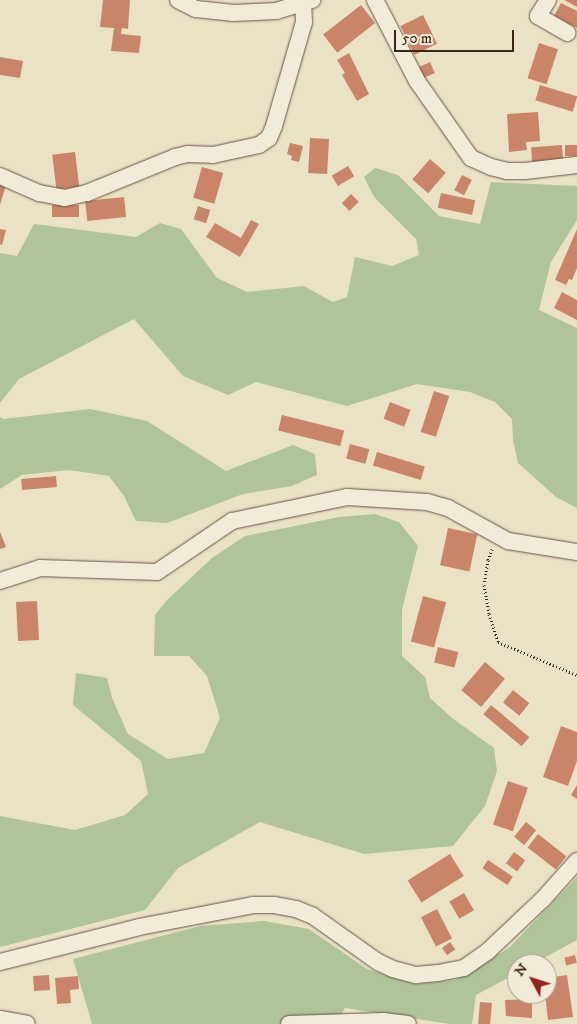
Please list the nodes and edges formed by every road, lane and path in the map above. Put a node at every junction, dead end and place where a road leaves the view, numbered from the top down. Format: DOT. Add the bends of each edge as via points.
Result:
graph roads {
  1 [pos="178,0"];
  2 [pos="375,0"];
  3 [pos="548,0"];
  4 [pos="307,2"];
  5 [pos="568,34"];
  6 [pos="577,165"];
  7 [pos="0,176"];
  8 [pos="498,536"];
  9 [pos="577,552"];
  10 [pos="0,581"];
  11 [pos="577,675"];
  12 [pos="574,869"];
  13 [pos="0,962"];
  14 [pos="0,1019"];
  15 [pos="27,1024"];
  16 [pos="289,1024"];
  17 [pos="408,1024"];
  1 -- 4 [label="street" via="196,9 234,13 276,11"];
  2 -- 6 [label="street" via="417,81 471,158 492,168 507,170"];
  3 -- 5 [label="street" via="538,16"];
  4 -- 7 [label="street" via="274,126 269,138 259,145 213,155 175,157 66,198 39,193"];
  8 -- 9 [label="street" via="508,541"];
  8 -- 10 [label="street" via="448,508 427,502 347,498 232,521 157,572 40,568"];
  8 -- 11 [label="path" via="488,560 484,585 498,642"];
  12 -- 13 [label="street" via="488,951 464,968 438,973 416,975 392,969 313,916 274,905 253,905 139,927"];
  14 -- 15 [label="street"];
  16 -- 17 [label="street" via="384,1021"];
}
